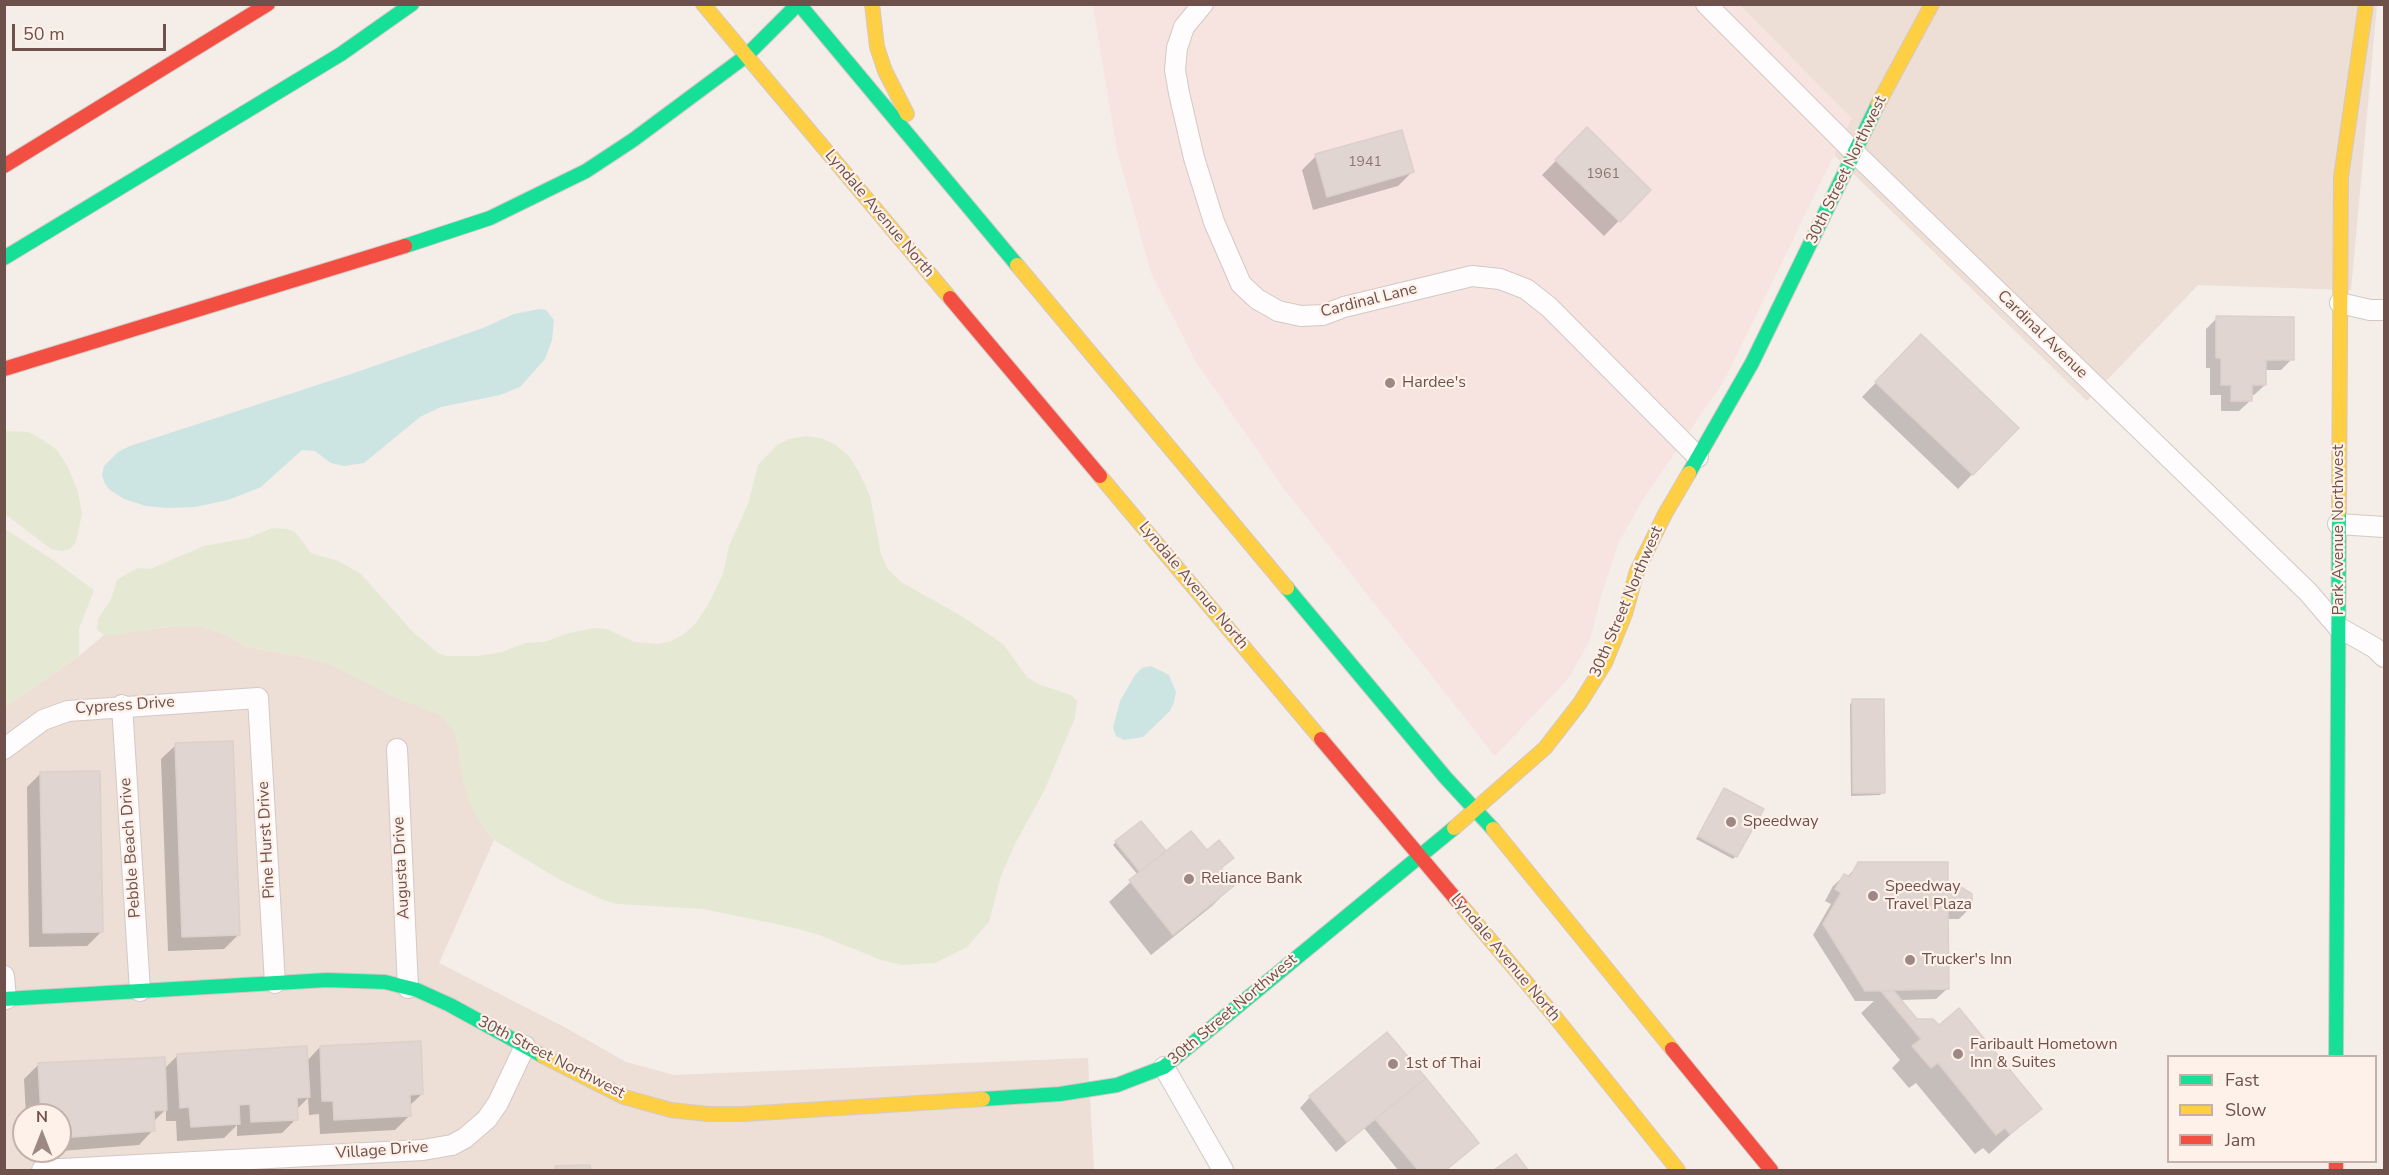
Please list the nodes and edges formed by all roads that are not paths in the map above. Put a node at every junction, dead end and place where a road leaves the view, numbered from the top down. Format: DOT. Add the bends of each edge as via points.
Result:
graph roads {
  1 [pos="268,4"];
  2 [pos="412,4"];
  3 [pos="703,4"];
  4 [pos="798,4"];
  5 [pos="872,4"];
  6 [pos="1203,4"];
  7 [pos="1706,4"];
  8 [pos="1932,4"];
  9 [pos="2366,4"];
  10 [pos="746,56"];
  11 [pos="1854,152"];
  12 [pos="4,166"];
  13 [pos="955,192"];
  14 [pos="4,258"];
  15 [pos="2340,303"];
  16 [pos="2385,310"];
  17 [pos="4,369"];
  18 [pos="1698,457"];
  19 [pos="2338,524"];
  20 [pos="2385,527"];
  21 [pos="2338,627"];
  22 [pos="2385,657"];
  23 [pos="258,698"];
  24 [pos="122,705"];
  25 [pos="4,749"];
  26 [pos="397,749"];
  27 [pos="1476,809"];
  28 [pos="1420,856"];
  29 [pos="4,976"];
  30 [pos="275,983"];
  31 [pos="408,988"];
  32 [pos="140,991"];
  33 [pos="5,999"];
  34 [pos="525,1046"];
  35 [pos="2336,1055"];
  36 [pos="1164,1067"];
  37 [pos="42,1170"];
  38 [pos="1223,1170"];
  39 [pos="1678,1170"];
  40 [pos="1771,1170"];
  1 -- 12 [label="main road"];
  2 -- 14 [label="main road" via="341,54"];
  3 -- 10 [label="main road, Lyndale Avenue North"];
  4 -- 10 [label="main road"];
  4 -- 13 [label="main road"];
  5 -- 13 [label="main road" via="877,47 885,71"];
  6 -- 18 [label="street, Cardinal Lane" via="1184,27 1177,48 1179,93 1214,222 1241,284 1257,299 1278,311 1323,315 1472,276 1500,279 1526,289 1549,307"];
  7 -- 11 [label="street, Cardinal Avenue"];
  8 -- 11 [label="main road, 30th Street Northwest"];
  9 -- 15 [label="main road, Park Avenue Northwest" via="2341,177"];
  10 -- 17 [label="main road" via="585,171 490,218"];
  10 -- 28 [label="main road, Lyndale Avenue North"];
  11 -- 18 [label="main road, 30th Street Northwest" via="1752,363"];
  11 -- 21 [label="street, Cardinal Avenue" via="2308,592"];
  13 -- 27 [label="main road" via="1445,777"];
  15 -- 16 [label="street"];
  15 -- 19 [label="main road, Park Avenue Northwest"];
  18 -- 27 [label="main road, 30th Street Northwest" via="1637,571 1609,653 1580,703 1545,748"];
  19 -- 20 [label="street"];
  19 -- 21 [label="main road, Park Avenue Northwest"];
  21 -- 22 [label="street, Cardinal Avenue"];
  21 -- 35 [label="main road, Park Avenue Northwest"];
  23 -- 24 [label="street, Cypress Drive"];
  23 -- 30 [label="street, Pine Hurst Drive"];
  24 -- 25 [label="street, Cypress Drive" via="59,712"];
  24 -- 32 [label="street, Pebble Beach Drive"];
  26 -- 31 [label="street, Augusta Drive"];
  27 -- 28 [label="main road, 30th Street Northwest"];
  27 -- 40 [label="main road"];
  28 -- 36 [label="main road, 30th Street Northwest"];
  28 -- 39 [label="main road, Lyndale Avenue North"];
  29 -- 33 [label="street"];
  30 -- 31 [label="main road, 30th Street Northwest" via="364,980"];
  30 -- 32 [label="main road, 30th Street Northwest"];
  31 -- 34 [label="main road, 30th Street Northwest" via="450,1005"];
  32 -- 33 [label="main road, 30th Street Northwest"];
  34 -- 36 [label="main road, 30th Street Northwest" via="624,1097 671,1110 708,1114 1060,1094 1117,1085"];
  34 -- 37 [label="street, Village Drive" via="487,1119 452,1144 423,1150"];
  36 -- 38 [label="street"];
}
